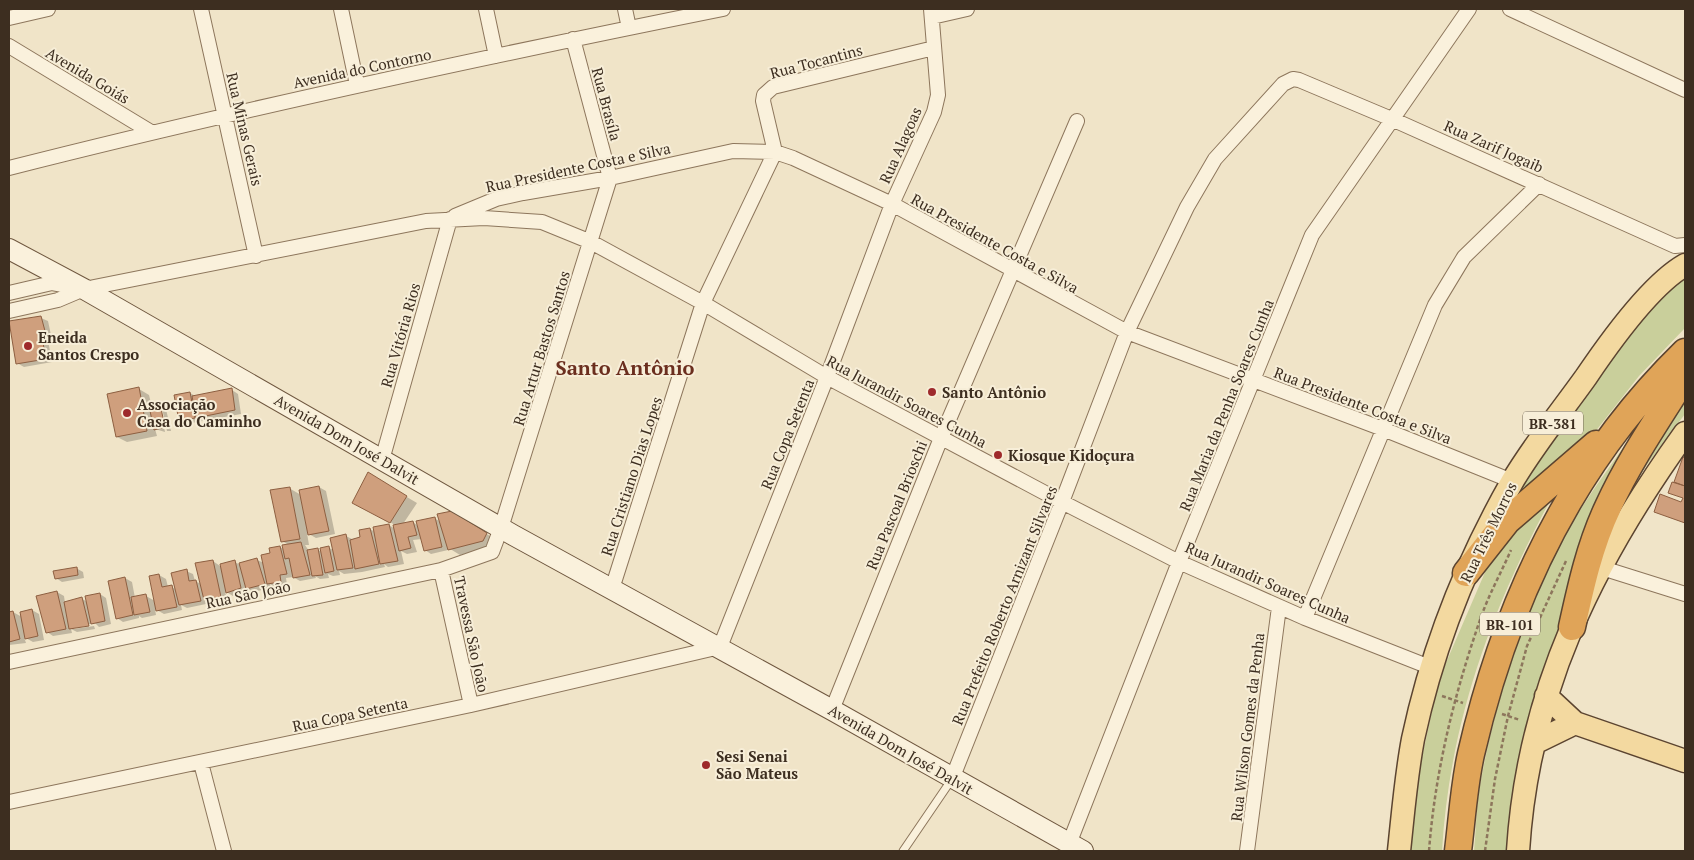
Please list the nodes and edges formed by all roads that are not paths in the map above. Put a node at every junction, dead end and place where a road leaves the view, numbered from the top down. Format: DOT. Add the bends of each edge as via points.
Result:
graph roads {
  1 [pos="48,9"];
  2 [pos="201,9"];
  3 [pos="341,9"];
  4 [pos="486,9"];
  5 [pos="625,9"];
  6 [pos="723,9"];
  7 [pos="967,9"];
  8 [pos="1469,9"];
  9 [pos="1510,9"];
  10 [pos="931,13"];
  11 [pos="9,18"];
  12 [pos="629,28"];
  13 [pos="573,39"];
  14 [pos="9,46"];
  15 [pos="934,48"];
  16 [pos="496,56"];
  17 [pos="1288,81"];
  18 [pos="357,85"];
  19 [pos="1685,90"];
  20 [pos="225,116"];
  21 [pos="1394,120"];
  22 [pos="1077,121"];
  23 [pos="151,132"];
  24 [pos="775,152"];
  25 [pos="9,168"];
  26 [pos="610,178"];
  27 [pos="1539,184"];
  28 [pos="892,204"];
  29 [pos="450,219"];
  30 [pos="591,242"];
  31 [pos="1685,245"];
  32 [pos="9,249"];
  33 [pos="256,256"];
  34 [pos="1685,266"];
  35 [pos="1012,271"];
  36 [pos="84,289"];
  37 [pos="9,293"];
  38 [pos="703,303"];
  39 [pos="9,311"];
  40 [pos="1127,332"];
  41 [pos="1685,352"];
  42 [pos="1685,376"];
  43 [pos="827,377"];
  44 [pos="1253,381"];
  45 [pos="1624,421"];
  46 [pos="1383,429"];
  47 [pos="1685,433"];
  48 [pos="941,438"];
  49 [pos="382,460"];
  50 [pos="1512,481"];
  51 [pos="1062,502"];
  52 [pos="502,528"];
  53 [pos="1179,562"];
  54 [pos="1599,567"];
  55 [pos="441,570"];
  56 [pos="1466,573"];
  57 [pos="612,589"];
  58 [pos="1685,594"];
  59 [pos="1279,607"];
  60 [pos="1305,618"];
  61 [pos="1572,627"];
  62 [pos="720,648"];
  63 [pos="9,662"];
  64 [pos="1432,668"];
  65 [pos="1546,696"];
  66 [pos="471,705"];
  67 [pos="832,710"];
  68 [pos="1575,723"];
  69 [pos="1534,743"];
  70 [pos="1685,761"];
  71 [pos="201,763"];
  72 [pos="952,779"];
  73 [pos="9,802"];
  74 [pos="1076,848"];
  75 [pos="224,851"];
  76 [pos="904,851"];
  77 [pos="1247,851"];
  78 [pos="1399,851"];
  79 [pos="1458,851"];
  80 [pos="1518,851"];
  1 -- 11 [label="street"];
  2 -- 20 [label="street, Rua Minas Gerais"];
  3 -- 18 [label="street"];
  4 -- 16 [label="street"];
  5 -- 12 [label="street"];
  6 -- 12 [label="street, Avenida do Contorno"];
  7 -- 10 [label="street"];
  8 -- 21 [label="street, Rua Maria da Penha Soares Cunha"];
  9 -- 19 [label="street"];
  10 -- 15 [label="street, Rua Alagoas"];
  12 -- 13 [label="street, Avenida do Contorno"];
  13 -- 16 [label="street, Avenida do Contorno"];
  13 -- 26 [label="street, Rua Brasíla"];
  14 -- 23 [label="street, Avenida Goiás"];
  15 -- 24 [label="street, Rua Tocantins" via="773,86 763,101"];
  15 -- 28 [label="street, Rua Alagoas" via="938,95 934,112"];
  16 -- 18 [label="street, Avenida do Contorno"];
  17 -- 21 [label="street, Rua Zarif Jogaib" via="1299,80"];
  17 -- 40 [label="street, Rua Prefeito Roberto Arnizant Silvares" via="1216,159 1187,207"];
  18 -- 20 [label="street, Avenida do Contorno"];
  20 -- 23 [label="street, Avenida do Contorno"];
  20 -- 33 [label="street, Rua Minas Gerais"];
  21 -- 27 [label="street, Rua Zarif Jogaib"];
  21 -- 44 [label="street, Rua Maria da Penha Soares Cunha" via="1316,228"];
  22 -- 35 [label="street, Rua Pascoal Brioschi"];
  23 -- 25 [label="street, Avenida do Contorno"];
  24 -- 26 [label="street, Rua Presidente Costa e Silva" via="733,151"];
  24 -- 28 [label="street, Rua Presidente Costa e Silva"];
  24 -- 38 [label="street, Rua Cristiano Dias Lopes"];
  26 -- 29 [label="street, Rua Presidente Costa e Silva" via="496,199"];
  26 -- 30 [label="street, Rua Artur Bastos Santos"];
  27 -- 31 [label="street, Rua Zarif Jogaib" via="1674,246"];
  27 -- 46 [label="street" via="1464,257 1449,278"];
  28 -- 35 [label="street, Rua Presidente Costa e Silva"];
  28 -- 43 [label="street, Rua Copa Setenta"];
  29 -- 30 [label="street, Rua Jurandir Soares Cunha" via="542,222"];
  29 -- 33 [label="street" via="426,221"];
  29 -- 49 [label="street, Rua Vitória Rios"];
  30 -- 38 [label="street, Rua Jurandir Soares Cunha"];
  30 -- 52 [label="street, Rua Artur Bastos Santos"];
  32 -- 36 [label="street, Avenida Dom José Dalvit"];
  33 -- 36 [label="street"];
  34 -- 50 [label="main road, Rua Três Morros / BR-381" via="1658,284 1597,361"];
  35 -- 40 [label="street, Rua Presidente Costa e Silva"];
  35 -- 48 [label="street, Rua Pascoal Brioschi"];
  36 -- 37 [label="street" via="52,283"];
  36 -- 39 [label="street" via="58,300"];
  36 -- 49 [label="street, Avenida Dom José Dalvit"];
  38 -- 43 [label="street, Rua Jurandir Soares Cunha"];
  38 -- 57 [label="street, Rua Cristiano Dias Lopes"];
  40 -- 44 [label="street, Rua Presidente Costa e Silva"];
  40 -- 51 [label="street, Rua Prefeito Roberto Arnizant Silvares"];
  41 -- 45 [label="highway, BR-101"];
  42 -- 61 [label="highway" via="1632,458 1607,508 1590,553"];
  43 -- 48 [label="street, Rua Jurandir Soares Cunha"];
  43 -- 62 [label="street, Rua Copa Setenta"];
  44 -- 46 [label="street, Rua Presidente Costa e Silva"];
  44 -- 53 [label="street, Rua Maria da Penha Soares Cunha"];
  45 -- 56 [label="highway" via="1507,521"];
  45 -- 79 [label="highway, BR-101" via="1574,491 1546,538 1507,630 1471,755"];
  46 -- 50 [label="street, Rua Presidente Costa e Silva"];
  46 -- 60 [label="street"];
  47 -- 54 [label="main road" via="1651,481"];
  48 -- 51 [label="street, Rua Jurandir Soares Cunha"];
  48 -- 67 [label="street, Rua Pascoal Brioschi"];
  49 -- 52 [label="street, Avenida Dom José Dalvit"];
  50 -- 56 [label="main road, Rua Três Morros / BR-381"];
  51 -- 53 [label="street, Rua Jurandir Soares Cunha"];
  51 -- 72 [label="street, Rua Prefeito Roberto Arnizant Silvares"];
  52 -- 55 [label="street, Rua São João" via="492,552"];
  52 -- 57 [label="street, Avenida Dom José Dalvit"];
  53 -- 59 [label="street, Rua Jurandir Soares Cunha"];
  53 -- 74 [label="street, Rua Maria da Penha Soares Cunha"];
  54 -- 58 [label="street"];
  54 -- 61 [label="main road"];
  55 -- 63 [label="street, Rua São João"];
  55 -- 66 [label="street, Travessa São João"];
  56 -- 64 [label="main road, Rua Três Morros / BR-381"];
  57 -- 62 [label="street, Avenida Dom José Dalvit"];
  59 -- 60 [label="street, Rua Jurandir Soares Cunha"];
  59 -- 77 [label="street, Rua Wilson Gomes da Penha"];
  60 -- 64 [label="street, Rua Jurandir Soares Cunha"];
  61 -- 65 [label="main road"];
  62 -- 66 [label="street, Rua Copa Setenta"];
  62 -- 67 [label="street, Avenida Dom José Dalvit"];
  64 -- 78 [label="main road, Rua Três Morros / BR-381" via="1413,740"];
  65 -- 68 [label="main road"];
  65 -- 69 [label="main road"];
  66 -- 71 [label="street, Rua Copa Setenta"];
  67 -- 72 [label="street, Avenida Dom José Dalvit"];
  68 -- 69 [label="main road"];
  68 -- 70 [label="main road"];
  69 -- 80 [label="main road"];
  71 -- 73 [label="street, Rua Copa Setenta"];
  71 -- 75 [label="street"];
  72 -- 74 [label="street, Avenida Dom José Dalvit"];
  72 -- 76 [label="lane"];
}
